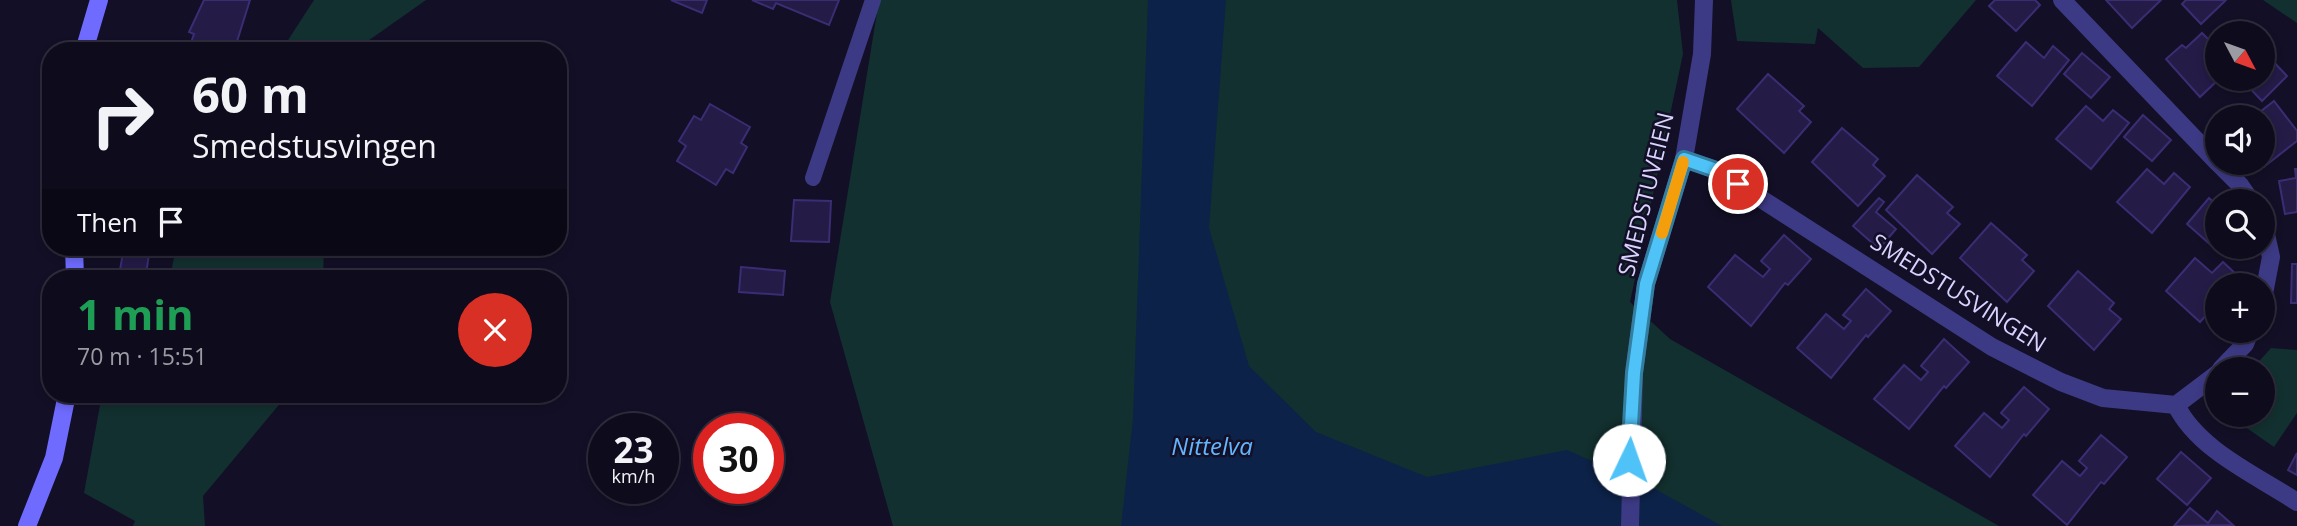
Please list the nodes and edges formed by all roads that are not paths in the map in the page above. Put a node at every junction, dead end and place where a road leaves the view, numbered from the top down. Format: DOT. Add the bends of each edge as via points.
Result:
graph roads {
  1 [pos="99,0"];
  2 [pos="873,0"];
  3 [pos="1704,0"];
  4 [pos="2062,0"];
  5 [pos="86,42"];
  6 [pos="2205,148"];
  7 [pos="1684,159"];
  8 [pos="2230,175"];
  9 [pos="813,178"];
  10 [pos="2242,189"];
  11 [pos="2245,343"];
  12 [pos="2233,357"];
  13 [pos="2205,383"];
  14 [pos="65,403"];
  15 [pos="2176,405"];
  16 [pos="2297,502"];
  17 [pos="27,526"];
  18 [pos="1630,526"];
  1 -- 5 [label="main road"];
  2 -- 9 [label="lane"];
  3 -- 7 [label="street, SMEDSTUVEIEN" via="1702,54"];
  4 -- 6 [label="street"];
  7 -- 15 [label="street, SMEDSTUSVINGEN" via="1716,170 1992,347 2061,382 2103,398"];
  7 -- 18 [label="street, SMEDSTUVEIEN" via="1646,284 1634,373"];
  8 -- 10 [label="street"];
  11 -- 12 [label="street"];
  13 -- 15 [label="street"];
  14 -- 17 [label="main road" via="54,458"];
  15 -- 16 [label="street" via="2185,423 2211,446"];
}
